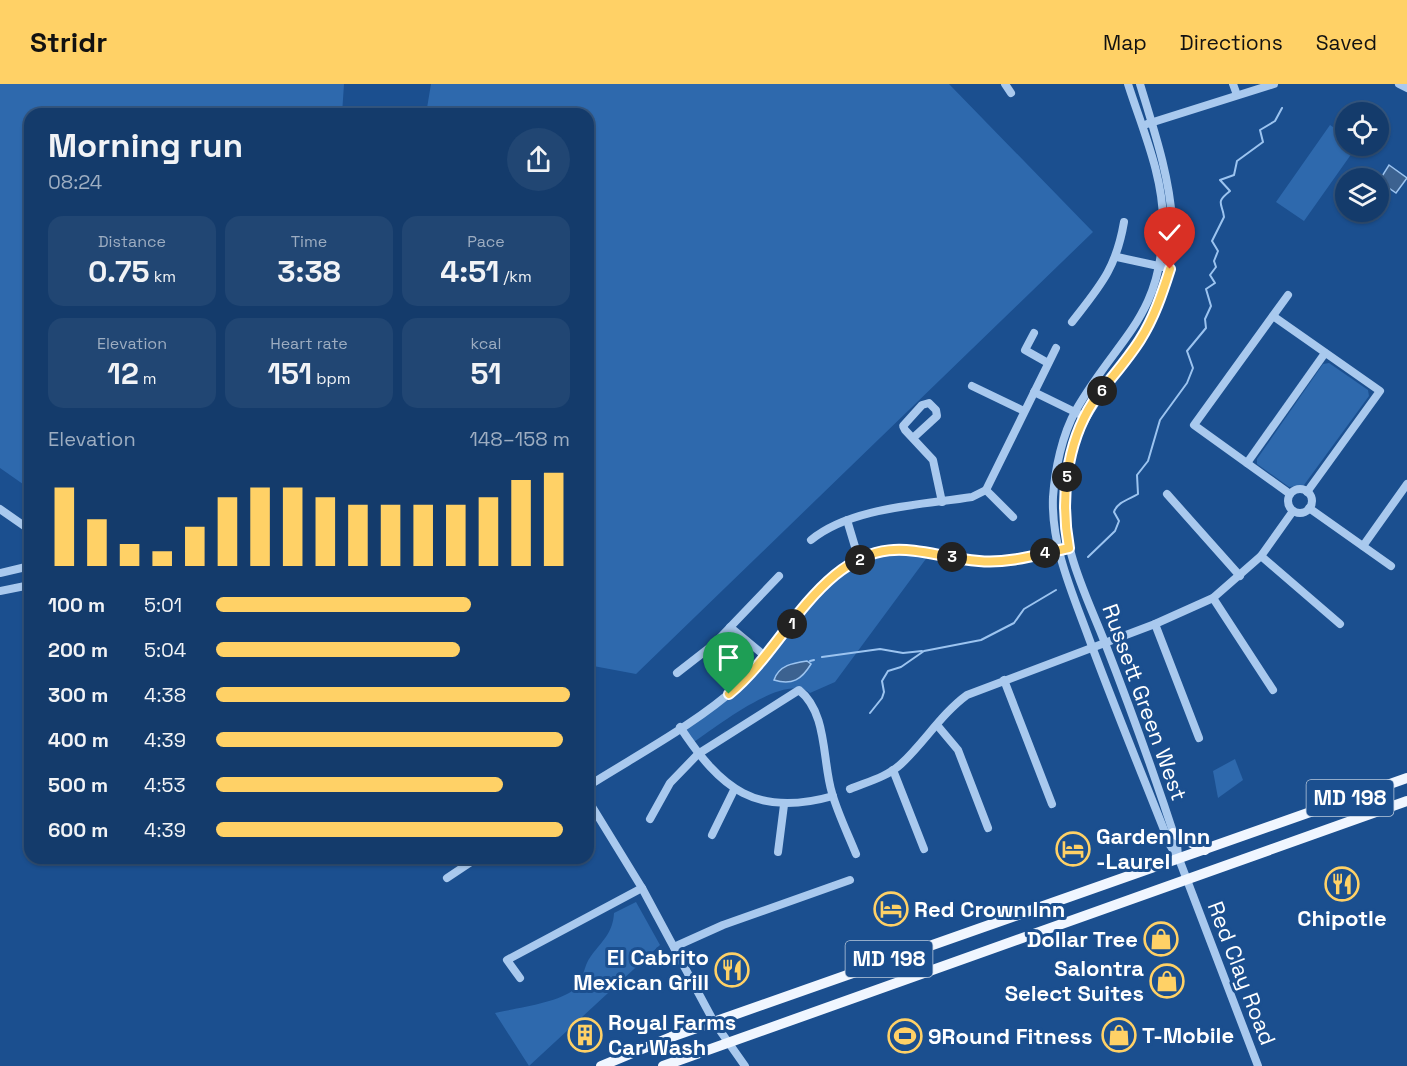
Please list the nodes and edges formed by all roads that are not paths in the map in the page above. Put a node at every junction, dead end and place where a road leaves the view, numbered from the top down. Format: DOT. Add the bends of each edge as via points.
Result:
graph roads {
  1 [pos="1005,84"];
  2 [pos="1128,84"];
  3 [pos="1140,84"];
  4 [pos="1233,84"];
  5 [pos="1274,84"];
  6 [pos="1399,84"];
  7 [pos="1407,88"];
  8 [pos="1011,93"];
  9 [pos="1237,96"];
  10 [pos="1152,122"];
  11 [pos="1141,126"];
  12 [pos="1124,222"];
  13 [pos="1117,257"];
  14 [pos="1159,266"];
  15 [pos="1170,269"];
  16 [pos="1288,295"];
  17 [pos="1273,316"];
  18 [pos="1072,322"];
  19 [pos="1034,333"];
  20 [pos="1056,348"];
  21 [pos="1326,352"];
  22 [pos="1048,363"];
  23 [pos="972,386"];
  24 [pos="1034,392"];
  25 [pos="1024,411"];
  26 [pos="1075,411"];
  27 [pos="1085,417"];
  28 [pos="913,438"];
  29 [pos="1247,463"];
  30 [pos="1407,484"];
  31 [pos="986,490"];
  32 [pos="1307,492"];
  33 [pos="1167,494"];
  34 [pos="1290,494"];
  35 [pos="942,502"];
  36 [pos="1309,508"];
  37 [pos="0,509"];
  38 [pos="1293,511"];
  39 [pos="1013,517"];
  40 [pos="847,520"];
  41 [pos="24,526"];
  42 [pos="811,540"];
  43 [pos="1363,546"];
  44 [pos="1069,548"];
  45 [pos="1059,550"];
  46 [pos="1261,556"];
  47 [pos="859,560"];
  48 [pos="1391,566"];
  49 [pos="24,567"];
  50 [pos="0,573"];
  51 [pos="779,576"];
  52 [pos="1240,576"];
  53 [pos="24,586"];
  54 [pos="0,591"];
  55 [pos="1213,598"];
  56 [pos="1155,624"];
  57 [pos="1340,624"];
  58 [pos="730,627"];
  59 [pos="1105,643"];
  60 [pos="1093,648"];
  61 [pos="765,656"];
  62 [pos="677,673"];
  63 [pos="1004,680"];
  64 [pos="1273,690"];
  65 [pos="937,725"];
  66 [pos="680,727"];
  67 [pos="1199,738"];
  68 [pos="698,754"];
  69 [pos="893,770"];
  70 [pos="1407,778"];
  71 [pos="594,782"];
  72 [pos="734,789"];
  73 [pos="850,789"];
  74 [pos="833,796"];
  75 [pos="1407,801"];
  76 [pos="1052,804"];
  77 [pos="784,805"];
  78 [pos="594,810"];
  79 [pos="650,819"];
  80 [pos="988,828"];
  81 [pos="1173,833"];
  82 [pos="712,835"];
  83 [pos="924,849"];
  84 [pos="1205,850"];
  85 [pos="778,852"];
  86 [pos="856,854"];
  87 [pos="1179,859"];
  88 [pos="467,864"];
  89 [pos="447,878"];
  90 [pos="850,880"];
  91 [pos="1187,880"];
  92 [pos="642,888"];
  93 [pos="674,947"];
  94 [pos="520,978"];
  95 [pos="714,1022"];
  96 [pos="726,1043"];
  97 [pos="601,1066"];
  98 [pos="663,1066"];
  99 [pos="745,1066"];
  100 [pos="1258,1066"];
  1 -- 8 [label="street"];
  2 -- 11 [label="street, Russett Green West"];
  3 -- 10 [label="street, Russett Green West"];
  4 -- 9 [label="street"];
  5 -- 9 [label="street"];
  6 -- 7 [label="street"];
  9 -- 10 [label="street"];
  10 -- 11 [label="street"];
  10 -- 15 [label="street, Russett Green West" via="1173,204"];
  11 -- 14 [label="street, Russett Green West" via="1161,196"];
  12 -- 13 [label="street"];
  13 -- 14 [label="street"];
  13 -- 18 [label="street"];
  14 -- 15 [label="street"];
  14 -- 26 [label="street, Russett Green West" via="1139,321"];
  15 -- 27 [label="street, Russett Green West" via="1141,339"];
  16 -- 17 [label="street"];
  17 -- 21 [label="street"];
  17 -- 29 [label="street" via="1194,425"];
  19 -- 22 [label="street" via="1025,350"];
  20 -- 22 [label="street"];
  21 -- 29 [label="street"];
  21 -- 32 [label="street" via="1380,391"];
  22 -- 24 [label="street"];
  23 -- 25 [label="street"];
  24 -- 25 [label="street"];
  24 -- 26 [label="street"];
  25 -- 31 [label="street"];
  26 -- 27 [label="street"];
  26 -- 45 [label="street, Russett Green West" via="1055,476 1053,519"];
  27 -- 44 [label="street, Russett Green West" via="1071,456 1065,491"];
  28 -- 35 [label="street" via="933,460"];
  29 -- 34 [label="street"];
  30 -- 43 [label="street"];
  31 -- 35 [label="street" via="972,497"];
  31 -- 39 [label="street"];
  32 -- 34 [label="street"];
  32 -- 36 [label="street"];
  33 -- 52 [label="street"];
  34 -- 38 [label="street" via="1288,501"];
  35 -- 40 [label="street"];
  36 -- 38 [label="street" via="1303,513"];
  36 -- 43 [label="street"];
  37 -- 41 [label="street"];
  38 -- 46 [label="street"];
  40 -- 42 [label="street"];
  40 -- 47 [label="street"];
  43 -- 48 [label="street"];
  44 -- 45 [label="street"];
  44 -- 59 [label="street, Russett Green West"];
  45 -- 47 [label="street" via="979,561 914,549"];
  45 -- 60 [label="street, Russett Green West"];
  46 -- 52 [label="street"];
  46 -- 57 [label="street"];
  47 -- 61 [label="street" via="825,584"];
  49 -- 50 [label="street"];
  51 -- 58 [label="street"];
  52 -- 55 [label="street"];
  53 -- 54 [label="street"];
  55 -- 56 [label="street"];
  55 -- 64 [label="street"];
  56 -- 59 [label="street"];
  56 -- 67 [label="street"];
  58 -- 61 [label="street"];
  58 -- 62 [label="street"];
  59 -- 60 [label="street"];
  59 -- 81 [label="street, Russett Green West"];
  60 -- 63 [label="street"];
  60 -- 87 [label="street, Russett Green West" via="1170,845"];
  61 -- 66 [label="street" via="729,694"];
  63 -- 65 [label="street" via="966,695"];
  63 -- 76 [label="street"];
  65 -- 69 [label="street"];
  65 -- 80 [label="street" via="958,750"];
  66 -- 68 [label="street"];
  66 -- 71 [label="street"];
  68 -- 72 [label="street"];
  68 -- 74 [label="street" via="798,690 807,697 817,718"];
  68 -- 79 [label="street" via="670,783"];
  69 -- 73 [label="street"];
  69 -- 83 [label="street"];
  70 -- 84 [label="main road, MD 198"];
  72 -- 77 [label="street"];
  72 -- 82 [label="street"];
  74 -- 77 [label="street"];
  74 -- 86 [label="street"];
  75 -- 91 [label="main road, MD 198"];
  77 -- 85 [label="street"];
  78 -- 92 [label="street"];
  81 -- 84 [label="main road"];
  81 -- 87 [label="street, Russett Green West"];
  84 -- 87 [label="main road, MD 198"];
  87 -- 91 [label="street, Red Clay Road"];
  87 -- 95 [label="main road, MD 198"];
  88 -- 89 [label="street"];
  90 -- 93 [label="street"];
  91 -- 96 [label="main road, MD 198"];
  91 -- 100 [label="street, Red Clay Road"];
  92 -- 93 [label="street"];
  92 -- 94 [label="street" via="507,960"];
  93 -- 95 [label="street"];
  95 -- 96 [label="street"];
  95 -- 97 [label="main road, MD 198"];
  96 -- 98 [label="main road, MD 198"];
  96 -- 99 [label="street"];
}
